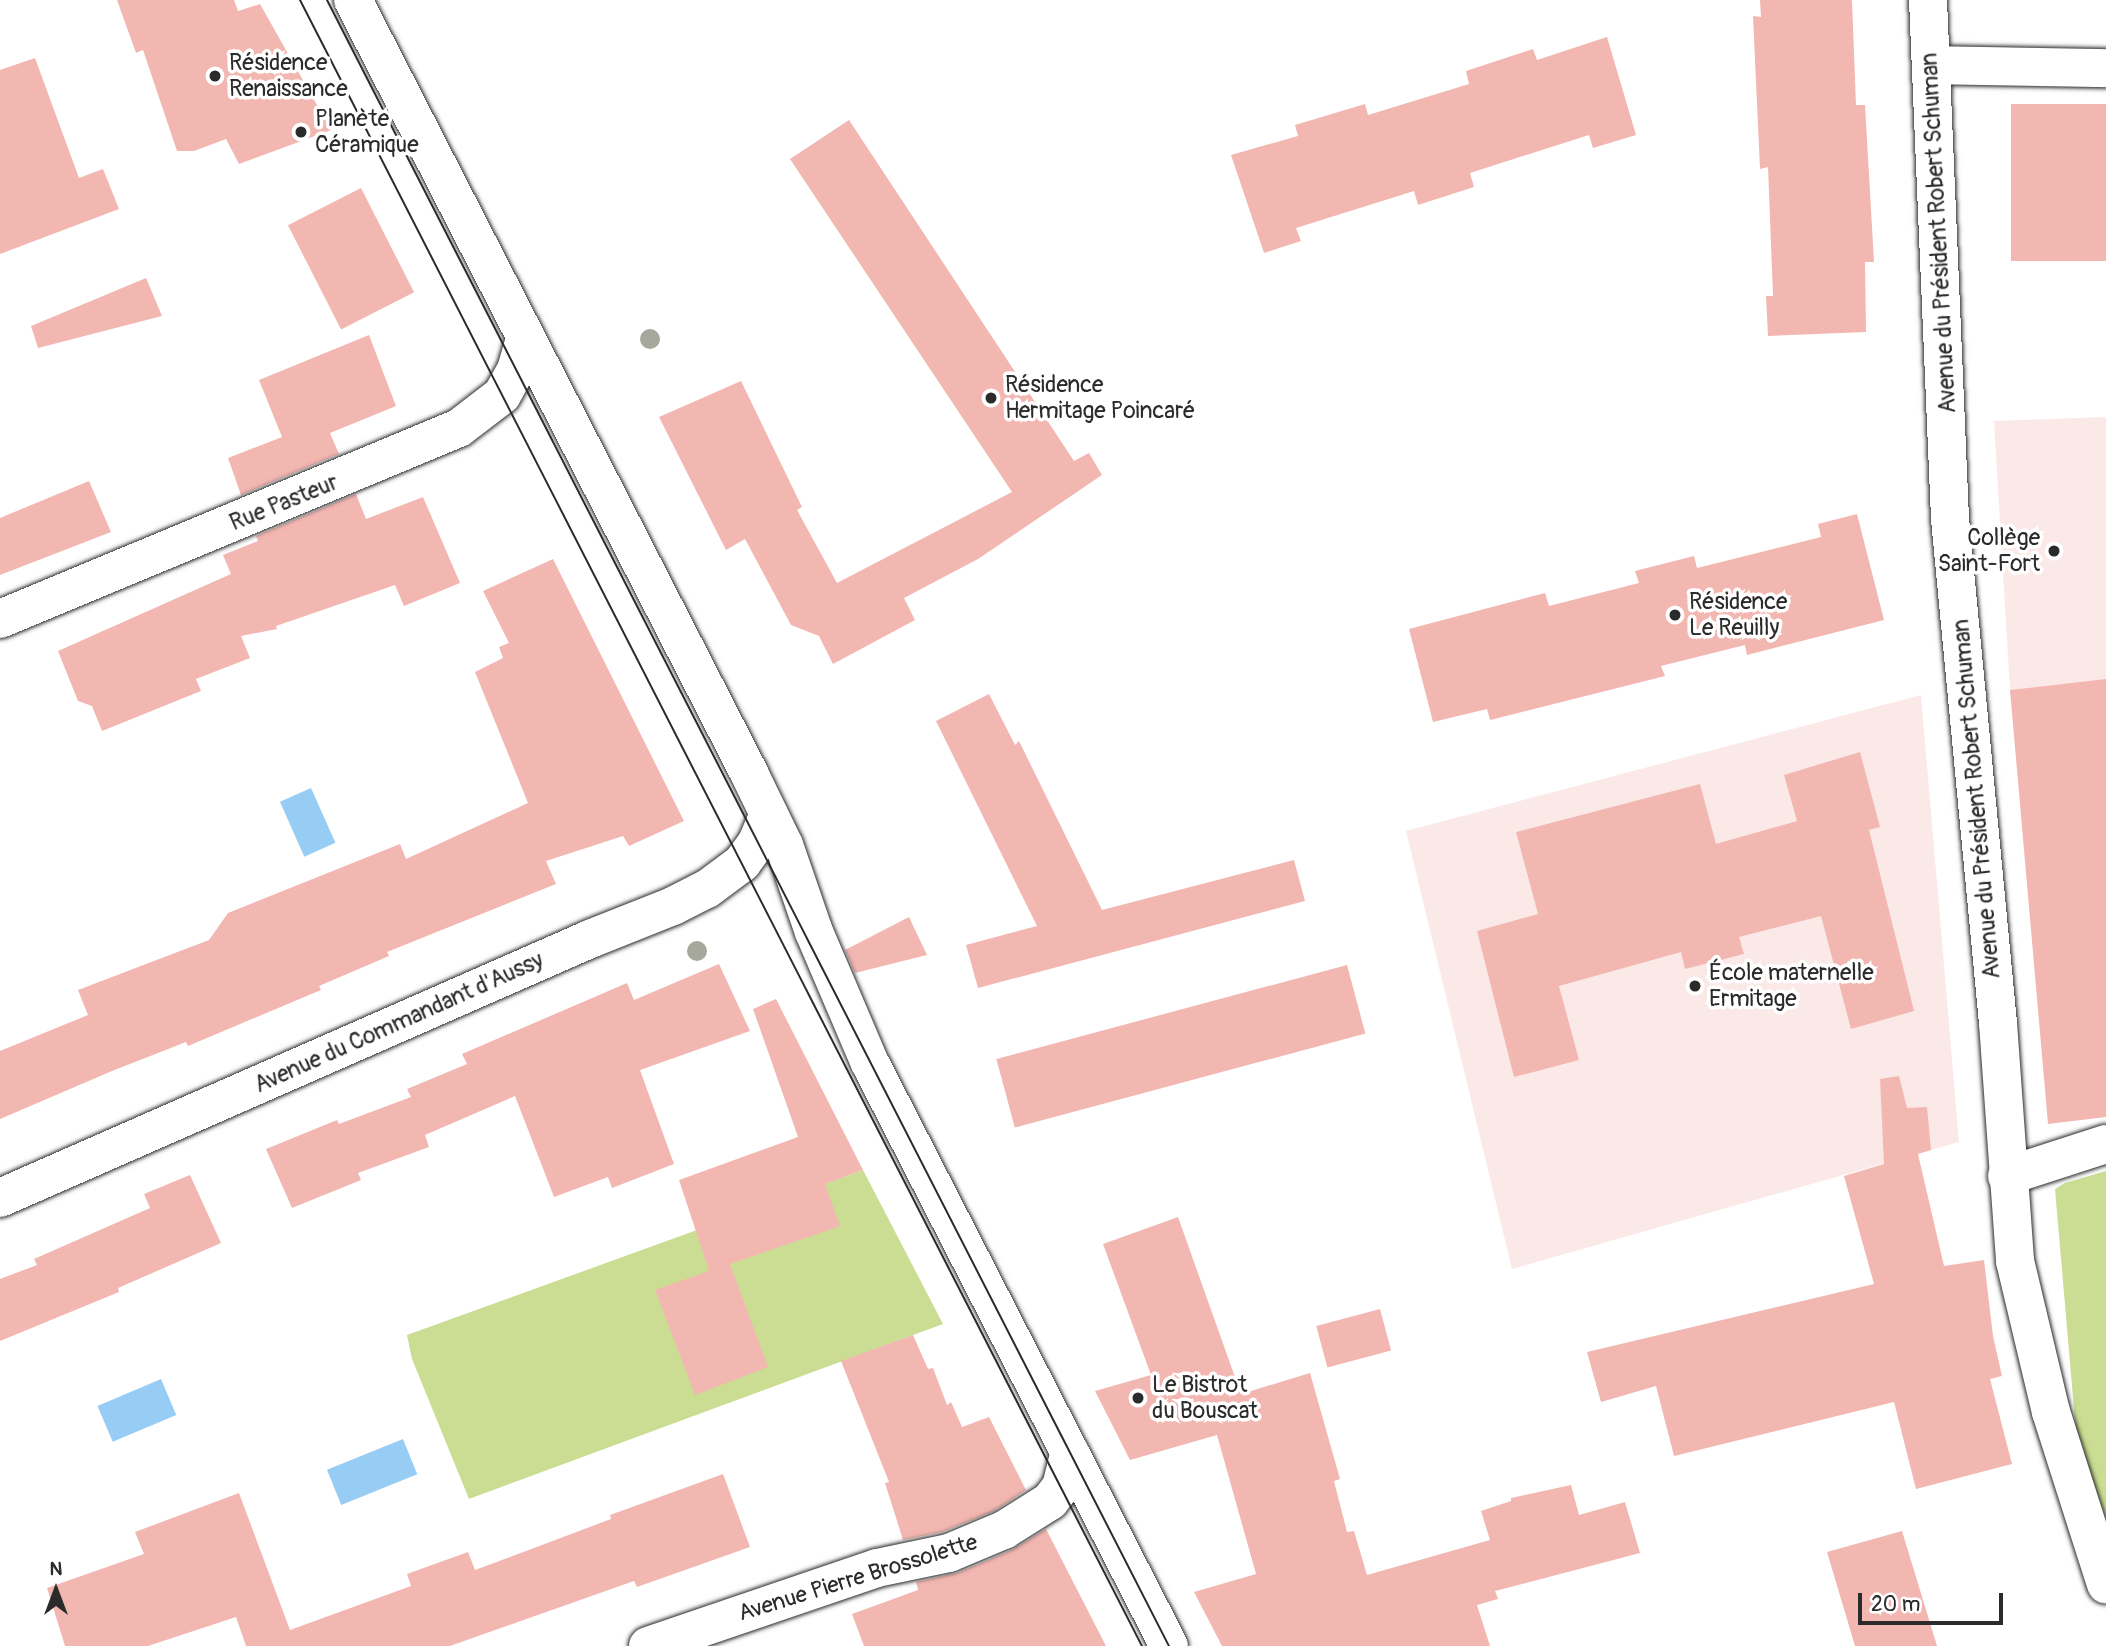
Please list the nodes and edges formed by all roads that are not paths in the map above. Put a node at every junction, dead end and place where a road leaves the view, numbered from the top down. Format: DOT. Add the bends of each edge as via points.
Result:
graph roads {
  1 [pos="353,0"];
  2 [pos="1928,0"];
  3 [pos="1931,65"];
  4 [pos="2106,68"];
  5 [pos="525,338"];
  6 [pos="0,620"];
  7 [pos="769,814"];
  8 [pos="2106,1144"];
  9 [pos="2007,1176"];
  10 [pos="0,1198"];
  11 [pos="1070,1452"];
  12 [pos="2106,1584"];
  13 [pos="648,1646"];
  14 [pos="1169,1646"];
  1 -- 5 [label="street"];
  2 -- 3 [label="street, Avenue du Président Robert Schuman"];
  3 -- 4 [label="street"];
  3 -- 9 [label="street, Avenue du Président Robert Schuman" via="1950,519"];
  5 -- 6 [label="street, Rue Pasteur" via="516,370 502,395 459,428"];
  5 -- 7 [label="street"];
  7 -- 10 [label="street, Avenue du Commandant d'Aussy" via="757,842 729,874 673,906"];
  7 -- 11 [label="street" via="870,1063"];
  8 -- 9 [label="street"];
  9 -- 12 [label="street, Avenue du Président Robert Schuman" via="2015,1261 2051,1412"];
  11 -- 13 [label="street, Avenue Pierre Brossolette" via="1064,1479 1050,1501 1004,1530 950,1553 877,1568"];
  11 -- 14 [label="street"];
}
